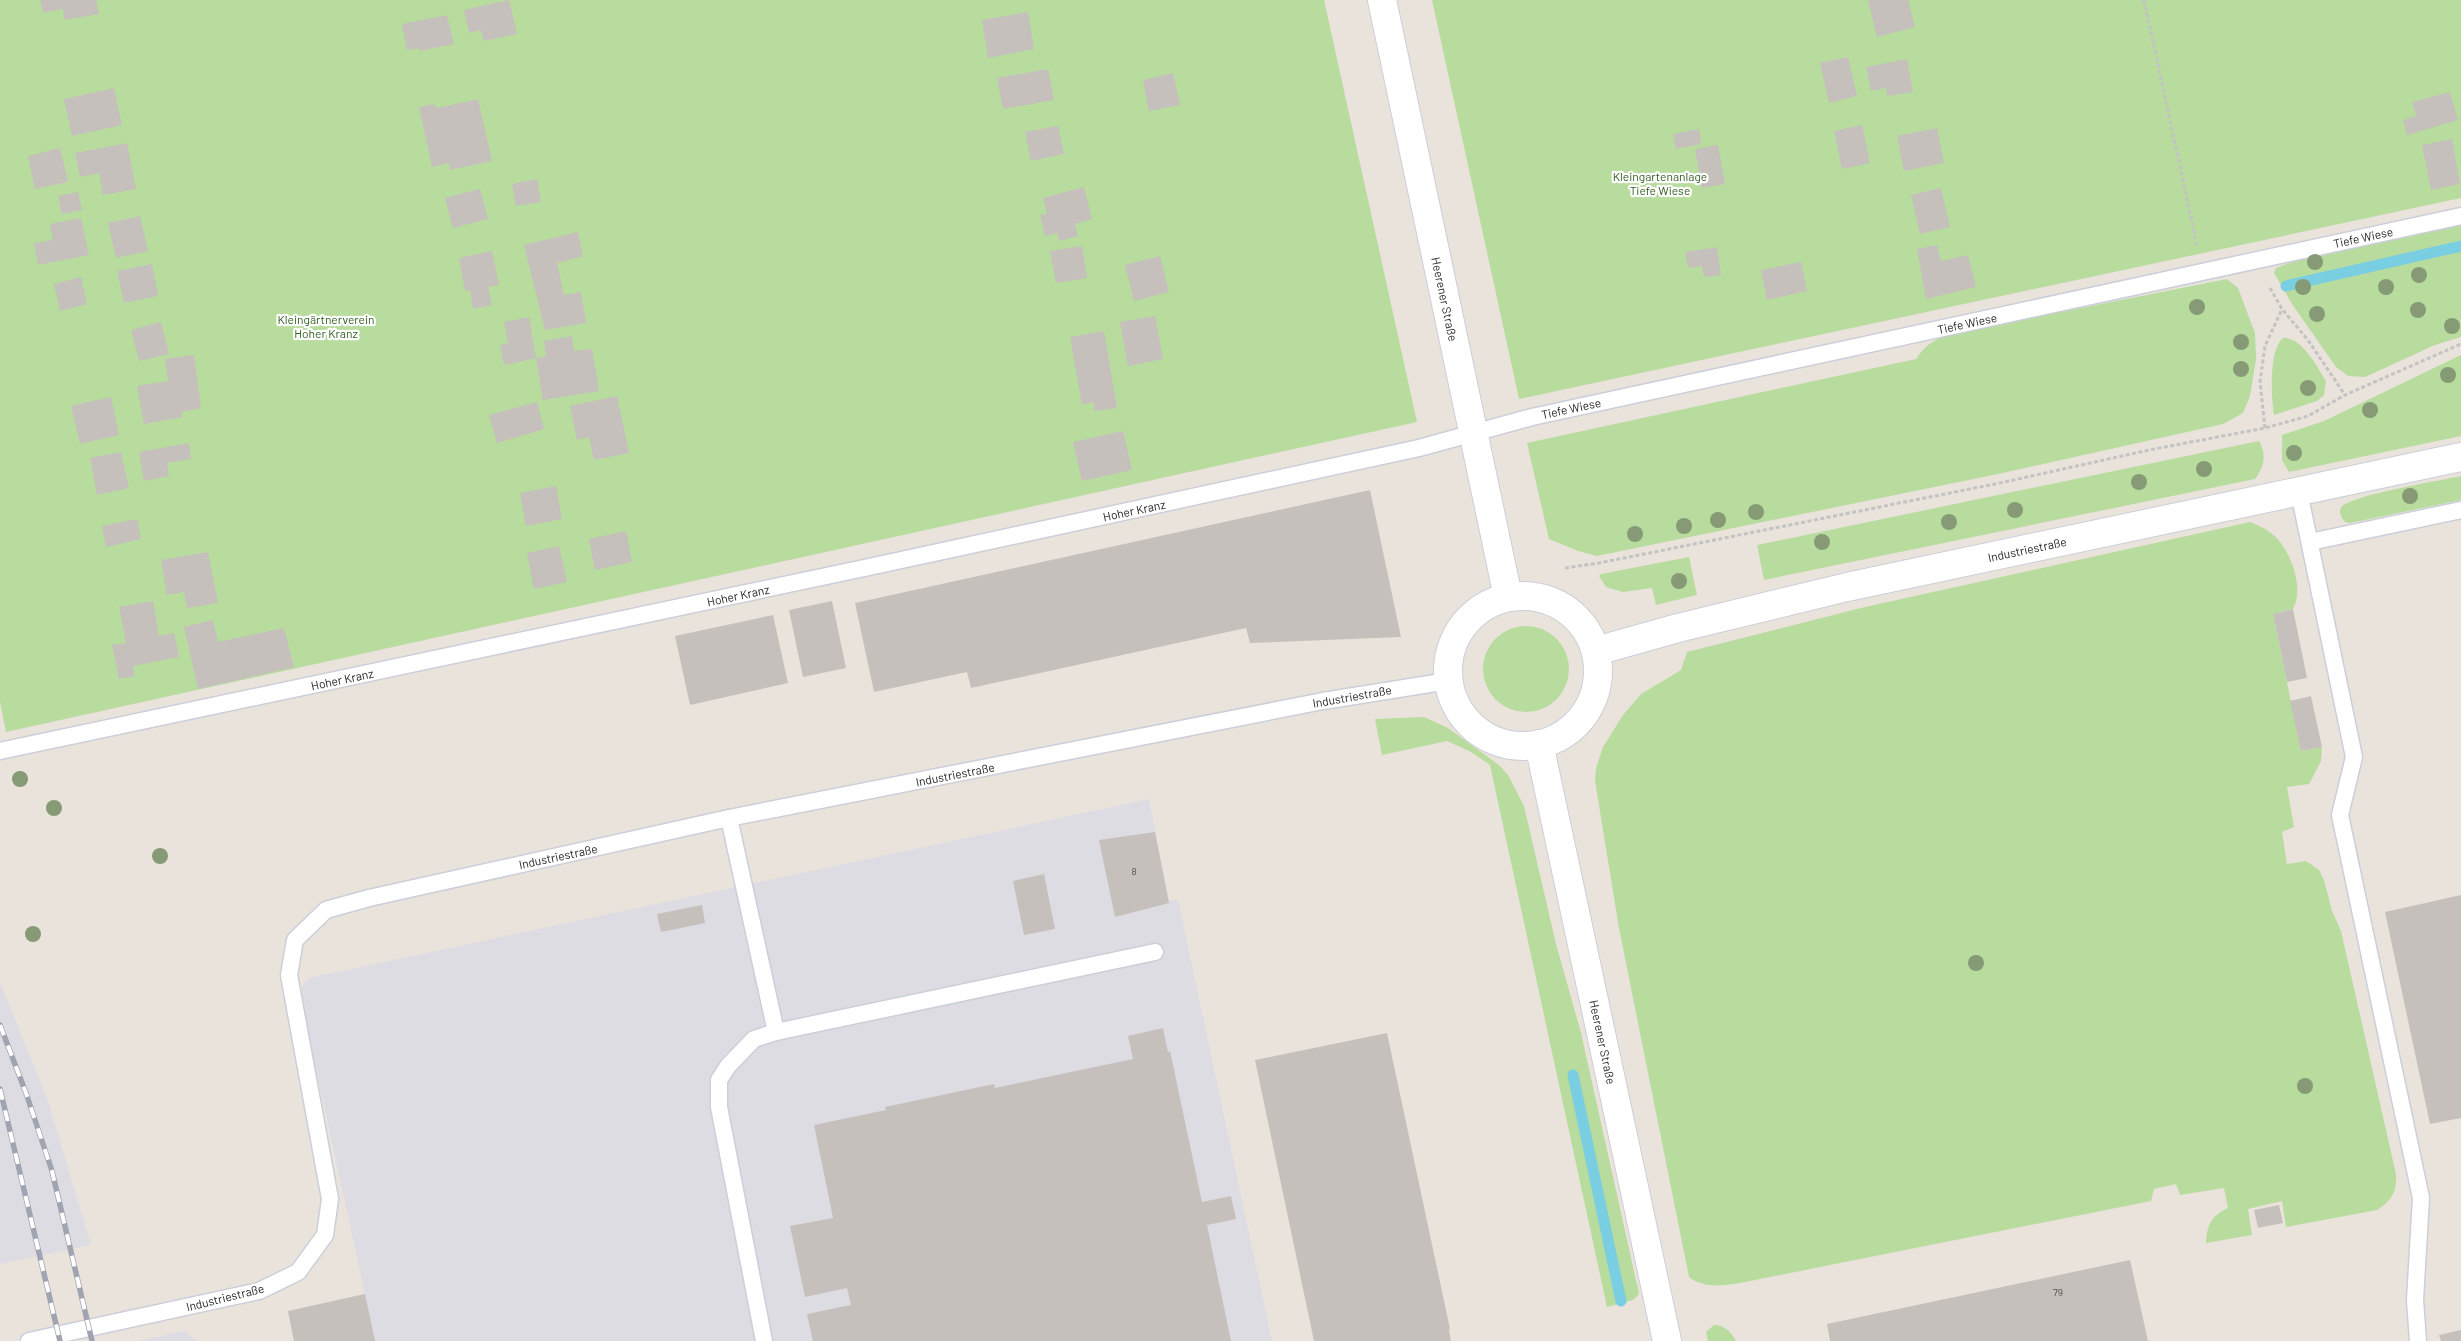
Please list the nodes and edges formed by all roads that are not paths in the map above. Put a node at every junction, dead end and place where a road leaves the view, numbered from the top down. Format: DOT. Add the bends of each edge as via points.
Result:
graph roads {
  1 [pos="1382,0"];
  2 [pos="2461,216"];
  3 [pos="1474,434"];
  4 [pos="2461,457"];
  5 [pos="2299,492"];
  6 [pos="2461,510"];
  7 [pos="2310,542"];
  8 [pos="1508,598"];
  9 [pos="1596,650"];
  10 [pos="1448,681"];
  11 [pos="1540,744"];
  12 [pos="0,750"];
  13 [pos="729,818"];
  14 [pos="1155,952"];
  15 [pos="776,1032"];
  16 [pos="29,1341"];
  17 [pos="764,1341"];
  18 [pos="1667,1341"];
  19 [pos="2418,1341"];
  1 -- 3 [label="main road, Heerener Straße"];
  2 -- 3 [label="lane, Tiefe Wiese" via="1532,417"];
  3 -- 8 [label="main road, Heerener Straße"];
  3 -- 12 [label="lane, Hoher Kranz" via="869,568"];
  4 -- 5 [label="main road, Industriestraße"];
  5 -- 7 [label="lane"];
  5 -- 9 [label="main road, Industriestraße" via="1847,588"];
  6 -- 7 [label="lane"];
  7 -- 19 [label="lane" via="2354,757 2340,815 2421,1198 2415,1300"];
  8 -- 9 [label="main road" via="1531,596 1554,602 1574,615"];
  8 -- 10 [label="main road" via="1485,606 1467,620 1454,640 1448,663"];
  9 -- 11 [label="main road" via="1598,679 1592,701 1579,721 1561,736"];
  10 -- 11 [label="main road" via="1458,708 1473,727 1492,739 1515,746"];
  10 -- 13 [label="lane, Industriestraße" via="1323,701"];
  11 -- 18 [label="main road, Heerener Straße"];
  13 -- 15 [label="lane"];
  13 -- 16 [label="lane, Industriestraße" via="326,910 294,940 289,975 330,1199 325,1236 298,1272 259,1291"];
  14 -- 15 [label="lane"];
  15 -- 17 [label="lane" via="754,1039 719,1080 719,1107"];
}
